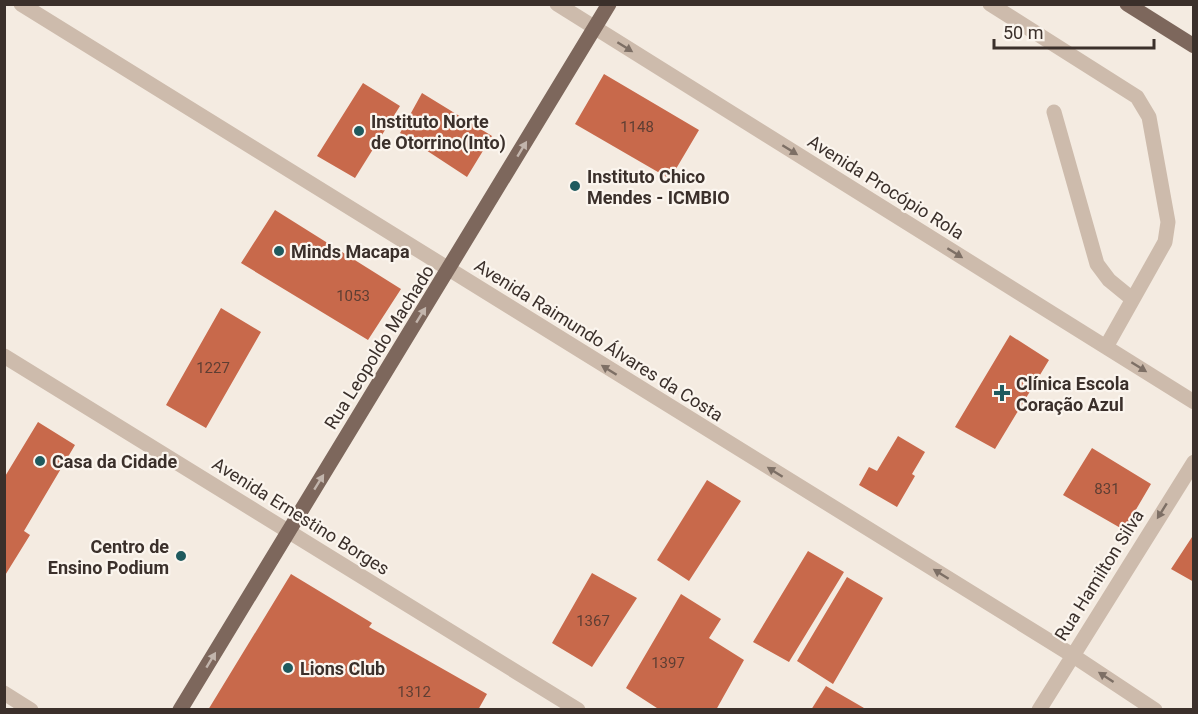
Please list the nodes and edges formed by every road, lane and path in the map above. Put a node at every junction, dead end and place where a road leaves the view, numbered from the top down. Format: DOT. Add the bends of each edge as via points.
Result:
graph roads {
  1 [pos="21,4"];
  2 [pos="557,4"];
  3 [pos="609,4"];
  4 [pos="990,4"];
  5 [pos="1127,4"];
  6 [pos="594,28"];
  7 [pos="1194,45"];
  8 [pos="1054,112"];
  9 [pos="448,271"];
  10 [pos="1131,298"];
  11 [pos="1106,347"];
  12 [pos="4,356"];
  13 [pos="1194,402"];
  14 [pos="1194,462"];
  15 [pos="288,532"];
  16 [pos="1072,655"];
  17 [pos="4,693"];
  18 [pos="31,710"];
  19 [pos="180,710"];
  20 [pos="578,710"];
  21 [pos="1039,710"];
  22 [pos="1155,710"];
  1 -- 9 [label="street, Avenida Raimundo Álvares da Costa"];
  2 -- 6 [label="street, Avenida Procópio Rola"];
  3 -- 6 [label="main road, Rua Leopoldo Machado"];
  4 -- 10 [label="street" via="1137,97 1149,117 1168,222 1165,242"];
  5 -- 7 [label="main road"];
  9 -- 6 [label="main road, Rua Leopoldo Machado, one-way"];
  6 -- 11 [label="street, Avenida Procópio Rola, one-way"];
  8 -- 10 [label="street" via="1097,264"];
  15 -- 9 [label="main road, Rua Leopoldo Machado, one-way"];
  16 -- 9 [label="street, Avenida Raimundo Álvares da Costa, one-way"];
  10 -- 11 [label="street"];
  11 -- 13 [label="street, Avenida Procópio Rola, one-way"];
  12 -- 15 [label="street, Avenida Ernestino Borges"];
  14 -- 16 [label="street, Rua Hamilton Silva, one-way"];
  19 -- 15 [label="main road, Rua Leopoldo Machado, one-way"];
  15 -- 20 [label="street, Avenida Ernestino Borges"];
  16 -- 21 [label="street, Rua Hamilton Silva"];
  22 -- 16 [label="street, Avenida Raimundo Álvares da Costa, one-way"];
  17 -- 18 [label="street"];
}
